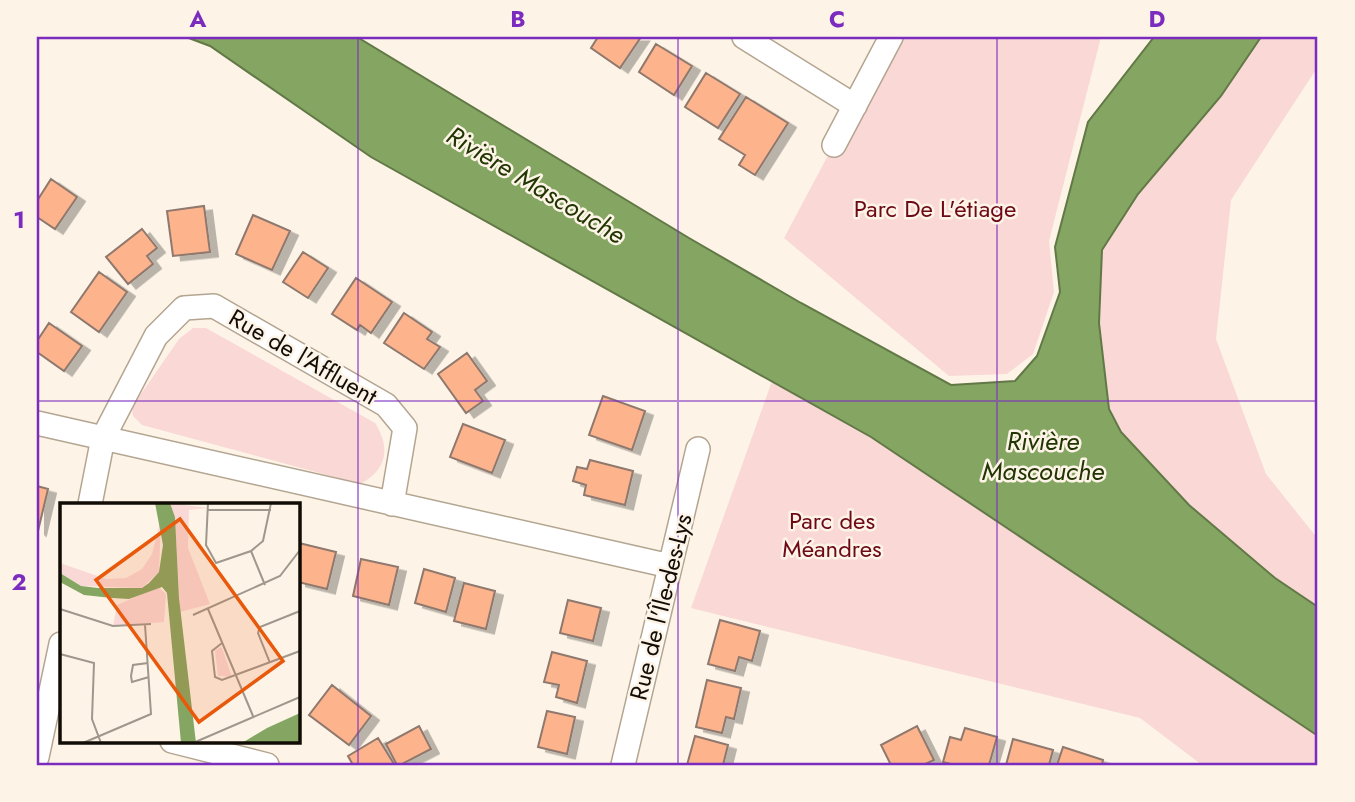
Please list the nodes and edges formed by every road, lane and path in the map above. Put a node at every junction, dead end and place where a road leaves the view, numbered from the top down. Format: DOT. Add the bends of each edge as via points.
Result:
graph roads {
  1 [pos="744,37"];
  2 [pos="891,37"];
  3 [pos="855,106"];
  4 [pos="834,145"];
  5 [pos="37,422"];
  6 [pos="103,438"];
  7 [pos="698,449"];
  8 [pos="90,503"];
  9 [pos="392,504"];
  10 [pos="670,566"];
  11 [pos="60,655"];
  12 [pos="55,710"];
  13 [pos="176,742"];
  14 [pos="37,757"];
  15 [pos="267,765"];
  16 [pos="623,765"];
  1 -- 3 [label="street"];
  2 -- 3 [label="street"];
  3 -- 4 [label="street"];
  5 -- 6 [label="street"];
  6 -- 8 [label="street, Rue de l'Affluent"];
  6 -- 9 [label="street"];
  6 -- 9 [label="street, Rue de l'Affluent" via="156,335 184,308 214,306 386,405 405,428"];
  7 -- 10 [label="street, Rue de l'Île-des-Lys"];
  9 -- 10 [label="street"];
  10 -- 16 [label="street, Rue de l'Île-des-Lys"];
  11 -- 12 [label="street"];
  12 -- 14 [label="street"];
  13 -- 15 [label="street"];
}
